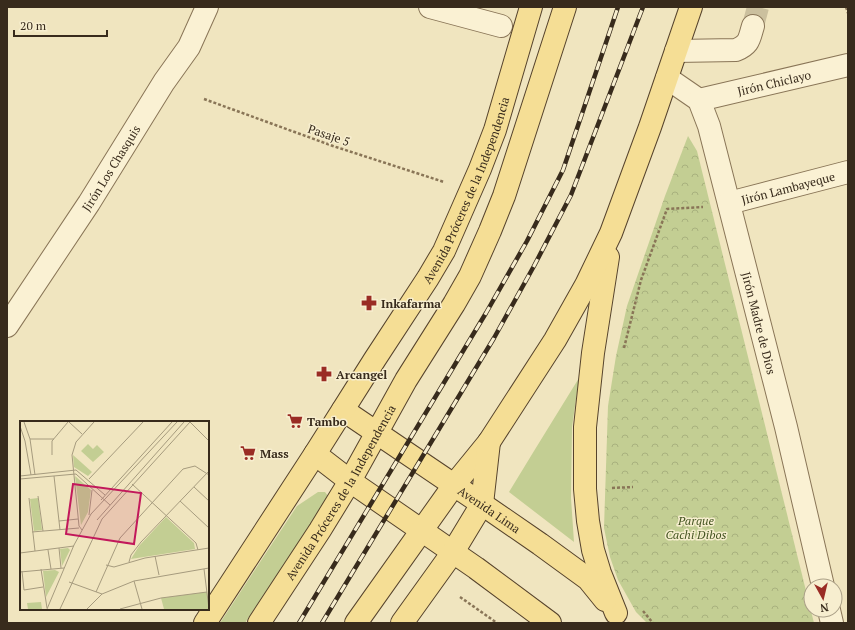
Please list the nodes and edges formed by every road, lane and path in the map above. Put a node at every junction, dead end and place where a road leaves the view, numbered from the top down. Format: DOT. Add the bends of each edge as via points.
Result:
graph roads {
  1 [pos="207,7"];
  2 [pos="430,7"];
  3 [pos="531,7"];
  4 [pos="565,7"];
  5 [pos="691,7"];
  6 [pos="846,7"];
  7 [pos="848,14"];
  8 [pos="501,26"];
  9 [pos="753,26"];
  10 [pos="676,51"];
  11 [pos="848,65"];
  12 [pos="667,78"];
  13 [pos="204,99"];
  14 [pos="699,100"];
  15 [pos="848,172"];
  16 [pos="450,184"];
  17 [pos="729,203"];
  18 [pos="667,209"];
  19 [pos="611,233"];
  20 [pos="7,326"];
  21 [pos="622,353"];
  22 [pos="343,410"];
  23 [pos="377,433"];
  24 [pos="489,442"];
  25 [pos="315,454"];
  26 [pos="350,481"];
  27 [pos="454,485"];
  28 [pos="633,487"];
  29 [pos="607,489"];
  30 [pos="482,504"];
  31 [pos="421,531"];
  32 [pos="452,552"];
  33 [pos="821,578"];
  34 [pos="460,597"];
  35 [pos="621,618"];
  36 [pos="205,623"];
  37 [pos="259,623"];
  38 [pos="356,623"];
  39 [pos="402,623"];
  40 [pos="497,623"];
  41 [pos="550,623"];
  1 -- 20 [label="street, Jirón Los Chasquis" via="189,47"];
  2 -- 8 [label="street"];
  3 -- 22 [label="main road, Avenida Próceres de la Independencia" via="495,130 444,251"];
  4 -- 23 [label="main road, Avenida Próceres de la Independencia" via="506,190 490,231 470,276 406,380"];
  5 -- 10 [label="main road"];
  6 -- 7 [label="path"];
  9 -- 10 [label="street" via="749,41 736,50"];
  10 -- 12 [label="main road"];
  11 -- 14 [label="street, Jirón Chiclayo"];
  12 -- 14 [label="street"];
  12 -- 19 [label="main road"];
  13 -- 16 [label="path, Pasaje 5" via="333,146"];
  14 -- 17 [label="street, Jirón Madre de Dios" via="709,126"];
  15 -- 17 [label="street, Jirón Lambayeque"];
  17 -- 33 [label="street, Jirón Madre de Dios"];
  18 -- 21 [label="path" via="640,280"];
  19 -- 24 [label="main road" via="555,340"];
  19 -- 35 [label="main road" via="585,427 585,489 593,550 600,574"];
  22 -- 23 [label="main road, Avenida Lima"];
  22 -- 25 [label="main road, Avenida Próceres de la Independencia"];
  23 -- 26 [label="main road, Avenida Próceres de la Independencia"];
  23 -- 27 [label="main road, Avenida Lima"];
  24 -- 27 [label="main road"];
  24 -- 30 [label="main road"];
  25 -- 26 [label="main road"];
  25 -- 36 [label="main road, Avenida Próceres de la Independencia"];
  26 -- 31 [label="main road"];
  26 -- 37 [label="main road, Avenida Próceres de la Independencia"];
  27 -- 30 [label="main road, Avenida Lima"];
  27 -- 31 [label="main road"];
  28 -- 29 [label="path"];
  30 -- 32 [label="main road"];
  30 -- 35 [label="main road, Avenida Lima" via="588,579"];
  31 -- 32 [label="main road"];
  31 -- 38 [label="main road"];
  32 -- 39 [label="main road"];
  32 -- 41 [label="main road"];
  34 -- 40 [label="path"];
}
